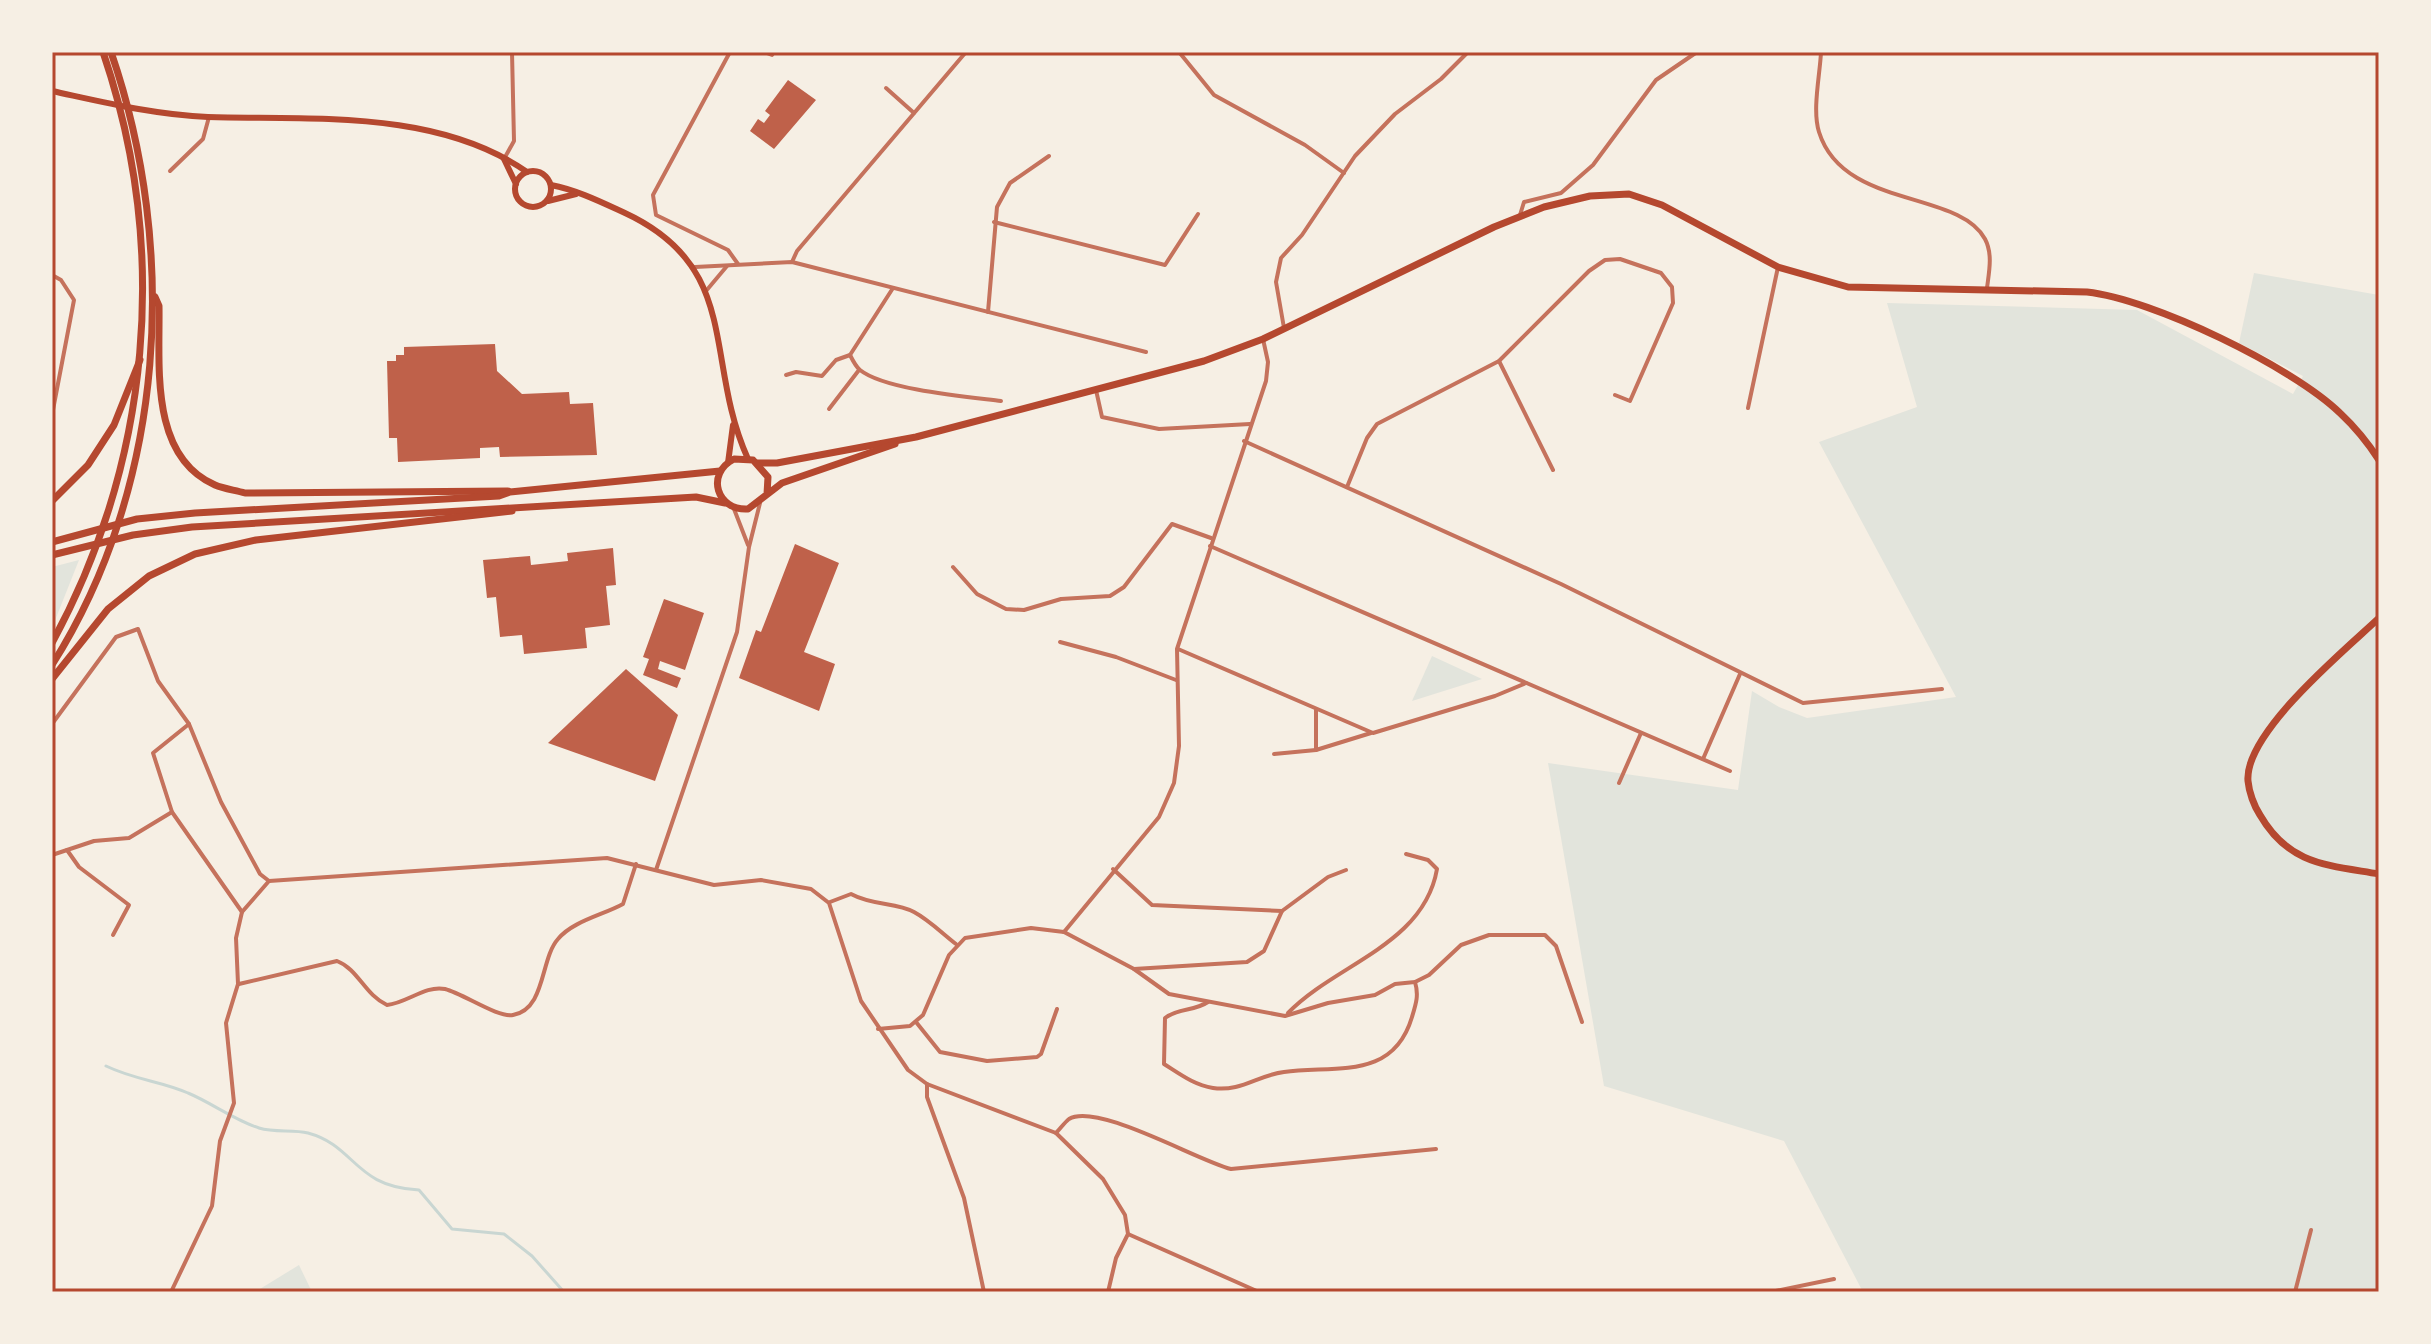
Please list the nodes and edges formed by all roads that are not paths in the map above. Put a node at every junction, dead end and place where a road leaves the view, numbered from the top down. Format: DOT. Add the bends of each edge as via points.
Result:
graph roads {
  1 [pos="103,52"];
  2 [pos="111,52"];
  3 [pos="512,52"];
  4 [pos="730,52"];
  5 [pos="764,52"];
  6 [pos="774,52"];
  7 [pos="966,52"];
  8 [pos="1179,52"];
  9 [pos="1468,52"];
  10 [pos="1697,52"];
  11 [pos="1821,52"];
  12 [pos="886,88"];
  13 [pos="52,91"];
  14 [pos="914,113"];
  15 [pos="209,117"];
  16 [pos="1049,156"];
  17 [pos="504,159"];
  18 [pos="170,171"];
  19 [pos="527,172"];
  20 [pos="1344,173"];
  21 [pos="516,184"];
  22 [pos="551,185"];
  23 [pos="579,193"];
  24 [pos="546,201"];
  25 [pos="1198,214"];
  26 [pos="1520,217"];
  27 [pos="994,222"];
  28 [pos="792,262"];
  29 [pos="738,264"];
  30 [pos="727,266"];
  31 [pos="695,267"];
  32 [pos="1778,267"];
  33 [pos="52,275"];
  34 [pos="893,288"];
  35 [pos="1987,288"];
  36 [pos="706,291"];
  37 [pos="154,294"];
  38 [pos="988,312"];
  39 [pos="1284,328"];
  40 [pos="1263,339"];
  41 [pos="1146,352"];
  42 [pos="850,355"];
  43 [pos="141,358"];
  44 [pos="1499,361"];
  45 [pos="859,370"];
  46 [pos="786,375"];
  47 [pos="59,380"];
  48 [pos="52,386"];
  49 [pos="1096,390"];
  50 [pos="1615,395"];
  51 [pos="1001,401"];
  52 [pos="1748,408"];
  53 [pos="829,409"];
  54 [pos="52,415"];
  55 [pos="1250,424"];
  56 [pos="733,425"];
  57 [pos="916,437"];
  58 [pos="1244,441"];
  59 [pos="748,459"];
  60 [pos="2379,460"];
  61 [pos="728,463"];
  62 [pos="757,463"];
  63 [pos="1553,470"];
  64 [pos="720,471"];
  65 [pos="1347,487"];
  66 [pos="510,492"];
  67 [pos="767,494"];
  68 [pos="52,501"];
  69 [pos="725,503"];
  70 [pos="760,503"];
  71 [pos="734,508"];
  72 [pos="517,510"];
  73 [pos="1211,538"];
  74 [pos="52,542"];
  75 [pos="1210,546"];
  76 [pos="749,547"];
  77 [pos="52,555"];
  78 [pos="953,567"];
  79 [pos="2379,618"];
  80 [pos="1060,642"];
  81 [pos="52,643"];
  82 [pos="1177,649"];
  83 [pos="52,665"];
  84 [pos="1740,674"];
  85 [pos="52,679"];
  86 [pos="1176,680"];
  87 [pos="1526,683"];
  88 [pos="1942,689"];
  89 [pos="1316,710"];
  90 [pos="52,724"];
  91 [pos="189,724"];
  92 [pos="1373,733"];
  93 [pos="1641,733"];
  94 [pos="1316,750"];
  95 [pos="1274,754"];
  96 [pos="1703,759"];
  97 [pos="1730,771"];
  98 [pos="1619,783"];
  99 [pos="172,812"];
  100 [pos="67,849"];
  101 [pos="1406,854"];
  102 [pos="52,855"];
  103 [pos="636,864"];
  104 [pos="1113,869"];
  105 [pos="656,870"];
  106 [pos="1346,870"];
  107 [pos="2379,874"];
  108 [pos="269,881"];
  109 [pos="829,903"];
  110 [pos="1282,911"];
  111 [pos="242,912"];
  112 [pos="1064,932"];
  113 [pos="113,935"];
  114 [pos="956,944"];
  115 [pos="1134,969"];
  116 [pos="1415,982"];
  117 [pos="238,984"];
  118 [pos="1208,1001"];
  119 [pos="1057,1009"];
  120 [pos="1285,1016"];
  121 [pos="916,1021"];
  122 [pos="1582,1022"];
  123 [pos="878,1029"];
  124 [pos="927,1084"];
  125 [pos="1056,1133"];
  126 [pos="1436,1149"];
  127 [pos="2311,1230"];
  128 [pos="1128,1234"];
  129 [pos="1834,1279"];
  130 [pos="171,1292"];
  131 [pos="984,1292"];
  132 [pos="1108,1292"];
  133 [pos="1259,1292"];
  134 [pos="1771,1292"];
  135 [pos="2295,1292"];
  1 -- 43 [label="main road" via="134,170 143,244"];
  2 -- 37 [label="main road" via="142,170"];
  3 -- 17 [label="street" via="514,141"];
  4 -- 29 [label="street" via="652,204 656,215 728,250"];
  5 -- 6 [label="street"];
  7 -- 14 [label="street"];
  8 -- 20 [label="street" via="1214,95"];
  9 -- 20 [label="street" via="1395,114"];
  10 -- 26 [label="street" via="1656,80 1593,165 1561,193 1524,202"];
  11 -- 35 [label="street" via="1817,128 1836,161 1863,182 1971,223 1985,239 1991,265"];
  12 -- 14 [label="street"];
  13 -- 15 [label="main road"];
  14 -- 28 [label="street"];
  15 -- 17 [label="main road" via="313,117 411,129"];
  15 -- 18 [label="street" via="203,139"];
  16 -- 27 [label="street" via="1010,183"];
  17 -- 19 [label="main road"];
  17 -- 21 [label="main road"];
  19 -- 21 [label="main road"];
  19 -- 22 [label="main road" via="542,173"];
  20 -- 39 [label="street" via="1281,258 1276,282"];
  21 -- 24 [label="main road" via="525,205 536,207"];
  22 -- 23 [label="main road"];
  22 -- 24 [label="main road"];
  23 -- 24 [label="main road"];
  23 -- 31 [label="main road" via="653,227 673,240"];
  25 -- 27 [label="street" via="1165,265"];
  26 -- 32 [label="main road" via="1590,196 1629,194 1662,205"];
  26 -- 39 [label="main road"];
  27 -- 38 [label="street"];
  28 -- 29 [label="street"];
  28 -- 34 [label="street"];
  29 -- 30 [label="street"];
  30 -- 31 [label="street"];
  30 -- 36 [label="street"];
  31 -- 36 [label="main road"];
  32 -- 35 [label="main road" via="1848,287"];
  32 -- 52 [label="street"];
  33 -- 47 [label="street" via="74,300"];
  34 -- 38 [label="street"];
  34 -- 42 [label="street"];
  35 -- 60 [label="main road" via="2087,292 2126,299 2176,319 2292,378 2339,411"];
  36 -- 56 [label="main road"];
  37 -- 66 [label="main road" via="165,416 173,445 191,469 215,485 245,493"];
  37 -- 83 [label="main road" via="140,436 123,505 104,562"];
  38 -- 41 [label="street"];
  39 -- 40 [label="main road"];
  40 -- 49 [label="main road"];
  40 -- 55 [label="street" via="1266,381"];
  42 -- 45 [label="street"];
  42 -- 46 [label="street" via="836,360 822,376"];
  43 -- 68 [label="main road" via="114,425 88,465"];
  43 -- 81 [label="main road" via="130,433 111,505"];
  44 -- 50 [label="street" via="1589,271 1605,260 1620,259 1661,273 1672,287 1673,303 1630,401"];
  44 -- 63 [label="street"];
  44 -- 65 [label="street" via="1377,424"];
  45 -- 51 [label="street" via="932,393"];
  45 -- 53 [label="street"];
  47 -- 48 [label="street"];
  47 -- 54 [label="street"];
  49 -- 55 [label="street" via="1102,417 1141,428"];
  49 -- 57 [label="main road"];
  55 -- 58 [label="street"];
  56 -- 59 [label="main road"];
  56 -- 61 [label="main road"];
  57 -- 62 [label="main road"];
  57 -- 67 [label="main road" via="782,483"];
  58 -- 65 [label="street"];
  58 -- 73 [label="street"];
  59 -- 61 [label="main road"];
  59 -- 62 [label="main road"];
  61 -- 64 [label="main road"];
  62 -- 67 [label="main road" via="768,477"];
  64 -- 66 [label="main road"];
  64 -- 69 [label="main road" via="717,488"];
  65 -- 84 [label="street" via="1561,584"];
  66 -- 74 [label="main road" via="137,519"];
  67 -- 70 [label="main road"];
  69 -- 71 [label="main road"];
  69 -- 72 [label="main road" via="696,497"];
  70 -- 71 [label="main road"];
  70 -- 76 [label="street"];
  71 -- 76 [label="street"];
  72 -- 77 [label="main road" via="192,527"];
  72 -- 85 [label="main road" via="256,540 195,554 149,576 108,609"];
  73 -- 75 [label="street"];
  73 -- 78 [label="street" via="1172,524 1124,587 1110,596 1061,599 1024,610 1006,609 977,594"];
  75 -- 82 [label="street"];
  75 -- 87 [label="street"];
  76 -- 105 [label="street" via="737,632"];
  79 -- 107 [label="main road" via="2271,724 2256,749 2248,779 2270,832 2292,854"];
  80 -- 86 [label="street"];
  82 -- 86 [label="street"];
  82 -- 89 [label="street"];
  84 -- 88 [label="street" via="1803,703"];
  84 -- 96 [label="street"];
  86 -- 104 [label="street" via="1179,746 1174,783 1159,817"];
  87 -- 92 [label="street"];
  87 -- 93 [label="street"];
  89 -- 92 [label="street"];
  89 -- 94 [label="street"];
  90 -- 91 [label="street" via="116,637 138,629 158,681"];
  91 -- 99 [label="street" via="153,753"];
  91 -- 108 [label="street" via="221,802 260,874"];
  92 -- 94 [label="street"];
  93 -- 96 [label="street"];
  93 -- 98 [label="street"];
  94 -- 95 [label="street"];
  96 -- 97 [label="street"];
  99 -- 100 [label="street" via="129,838"];
  99 -- 111 [label="street"];
  100 -- 102 [label="street"];
  100 -- 113 [label="street" via="79,867 129,905"];
  101 -- 120 [label="street" via="1428,860 1437,869 1433,888 1412,921 1360,964 1302,998"];
  103 -- 105 [label="street"];
  103 -- 108 [label="street" via="607,858"];
  103 -- 117 [label="street" via="623,904 574,926 557,940 532,1003 509,1016 441,988 387,1005 371,998 346,964 337,961"];
  104 -- 110 [label="street" via="1152,905"];
  104 -- 112 [label="street"];
  105 -- 109 [label="street" via="714,885 761,880 811,889"];
  106 -- 110 [label="street"];
  108 -- 111 [label="street"];
  109 -- 114 [label="street" via="851,894 875,905 903,908"];
  109 -- 123 [label="street" via="861,1001"];
  110 -- 115 [label="street" via="1264,951 1247,962"];
  111 -- 117 [label="street" via="236,938"];
  112 -- 114 [label="street" via="1000,930"];
  112 -- 115 [label="street"];
  114 -- 121 [label="street"];
  115 -- 118 [label="street" via="1169,994"];
  116 -- 118 [label="street" via="1418,994 1407,1035 1374,1065 1280,1072 1243,1088 1203,1085 1164,1064 1165,1018 1179,1008 1196,1009"];
  116 -- 120 [label="street"];
  116 -- 122 [label="street" via="1461,945 1489,935 1545,935 1556,946"];
  117 -- 130 [label="street" via="226,1023 234,1103 220,1141 212,1206"];
  118 -- 120 [label="street"];
  119 -- 121 [label="street" via="1037,1057 987,1061 940,1052"];
  121 -- 123 [label="street"];
  123 -- 124 [label="street" via="908,1070"];
  124 -- 125 [label="street"];
  124 -- 131 [label="street" via="972,1227"];
  125 -- 126 [label="street" via="1070,1118 1090,1116 1231,1169"];
  125 -- 128 [label="street" via="1103,1179 1125,1215"];
  127 -- 135 [label="street"];
  128 -- 132 [label="street"];
  128 -- 133 [label="street"];
  129 -- 134 [label="street"];
}
